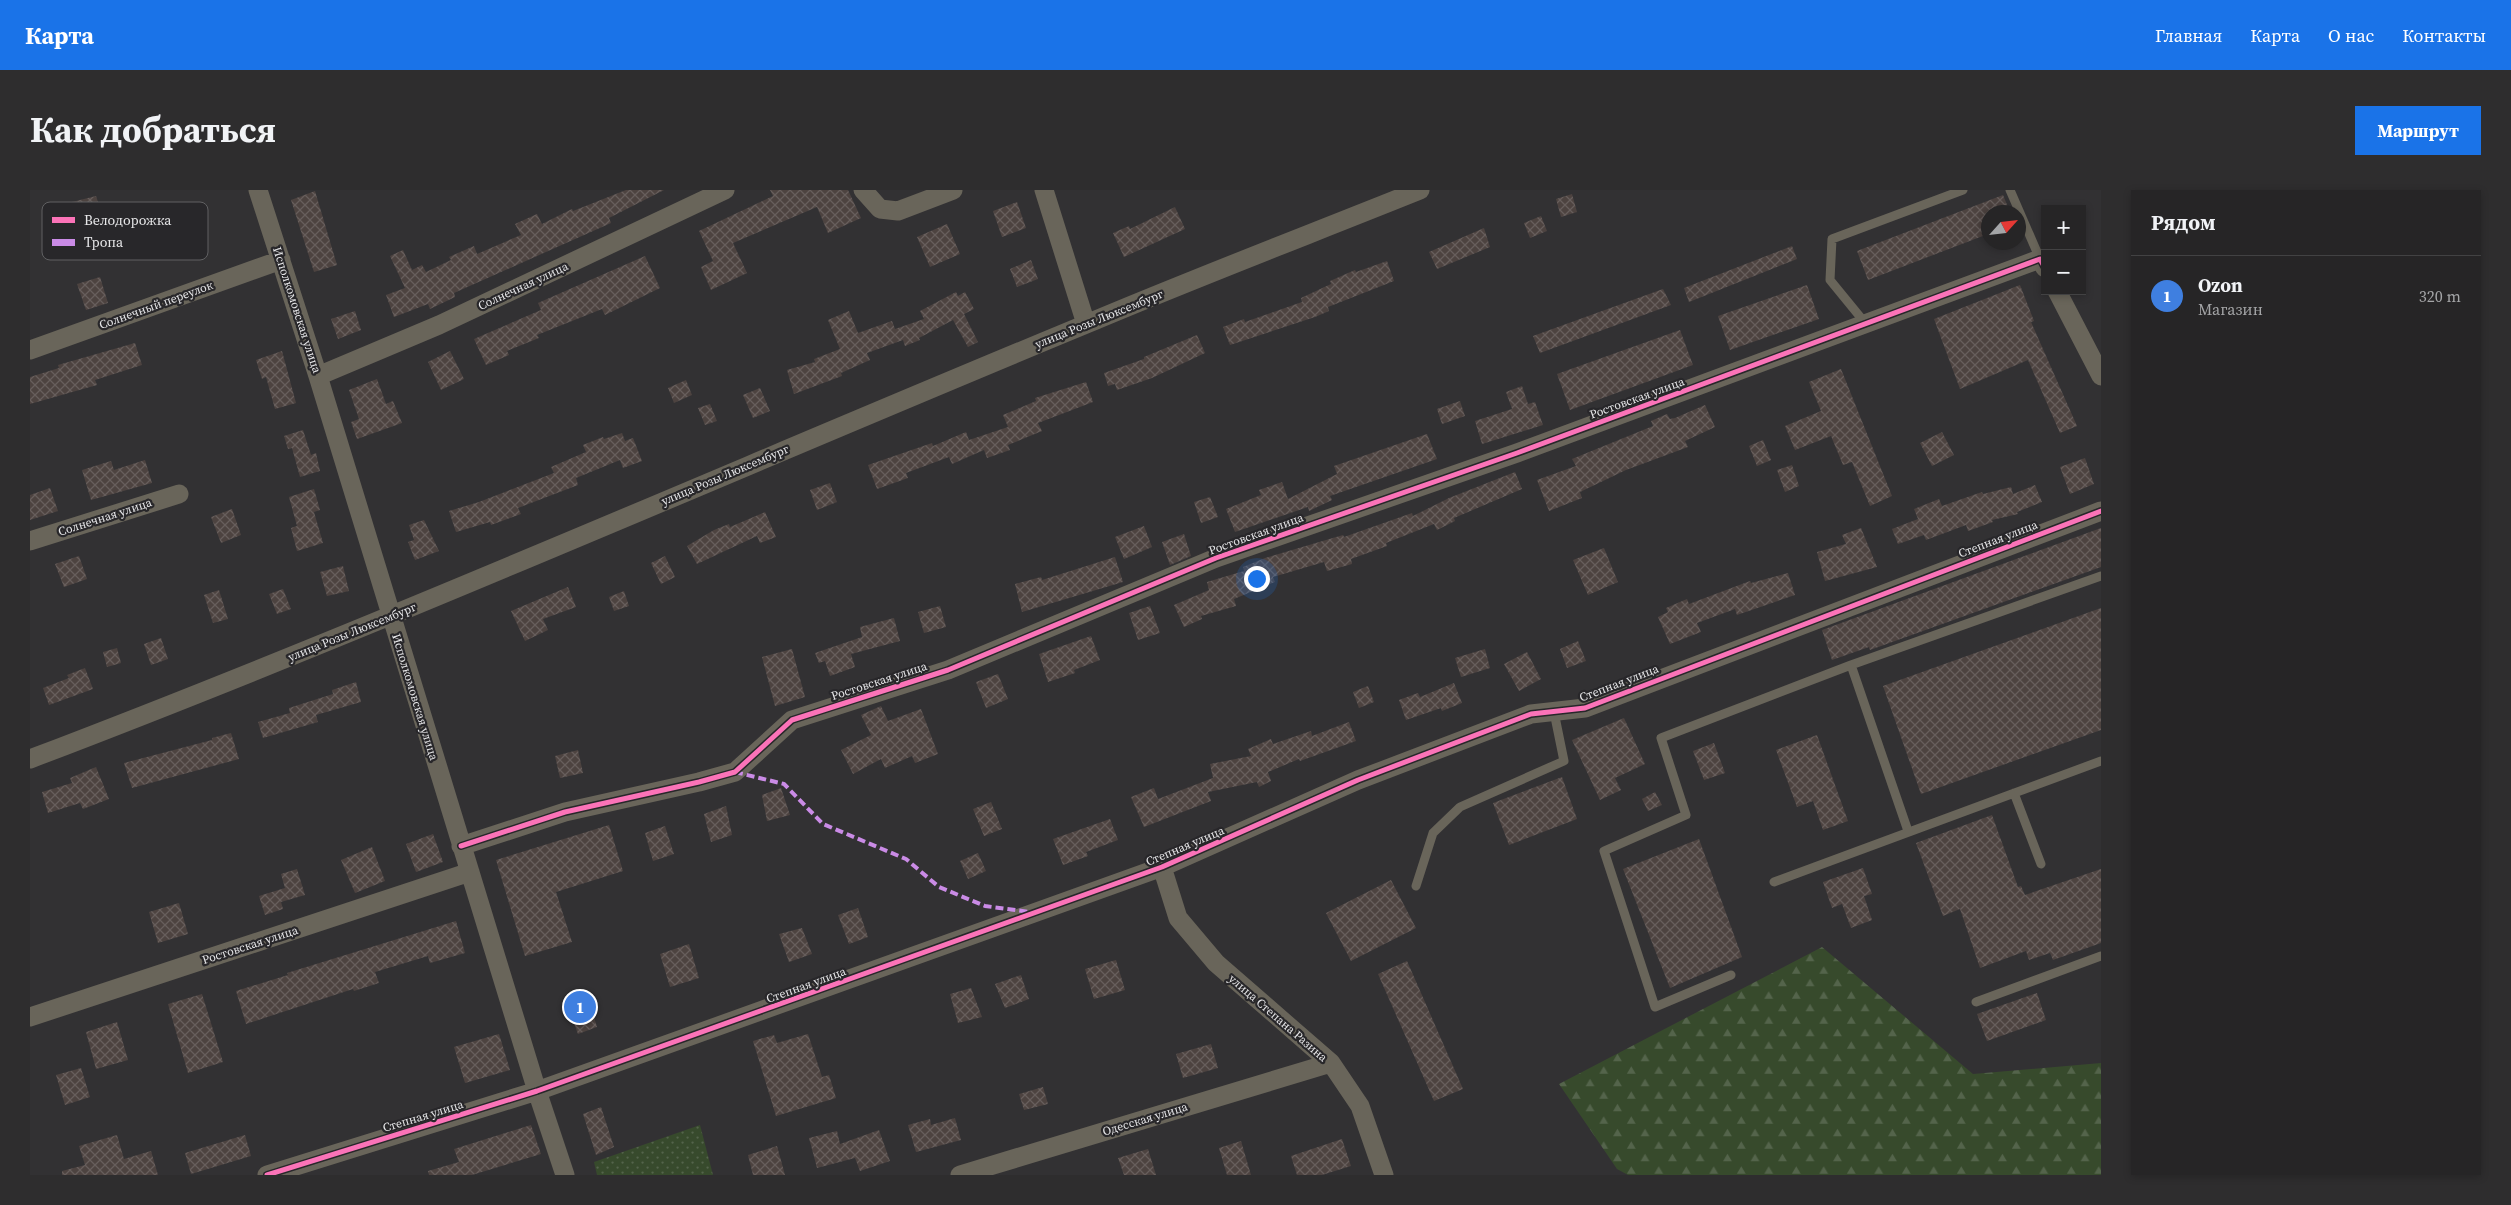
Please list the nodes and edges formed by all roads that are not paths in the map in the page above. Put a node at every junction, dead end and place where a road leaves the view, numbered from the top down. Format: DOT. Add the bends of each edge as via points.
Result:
graph roads {
  1 [pos="258,190"];
  2 [pos="725,190"];
  3 [pos="863,190"];
  4 [pos="953,190"];
  5 [pos="1044,190"];
  6 [pos="1420,190"];
  7 [pos="1962,190"];
  8 [pos="2010,190"];
  9 [pos="2041,259"];
  10 [pos="280,260"];
  11 [pos="2041,264"];
  12 [pos="2059,295"];
  13 [pos="1086,324"];
  14 [pos="1866,324"];
  15 [pos="30,350"];
  16 [pos="318,376"];
  17 [pos="2101,376"];
  18 [pos="180,494"];
  19 [pos="2101,511"];
  20 [pos="30,541"];
  21 [pos="2101,576"];
  22 [pos="390,616"];
  23 [pos="1851,665"];
  24 [pos="1554,712"];
  25 [pos="30,759"];
  26 [pos="2101,761"];
  27 [pos="2014,793"];
  28 [pos="1908,832"];
  29 [pos="461,846"];
  30 [pos="2042,864"];
  31 [pos="1162,868"];
  32 [pos="470,872"];
  33 [pos="1774,882"];
  34 [pos="1416,886"];
  35 [pos="2101,956"];
  36 [pos="1731,975"];
  37 [pos="1976,1002"];
  38 [pos="30,1017"];
  39 [pos="1330,1063"];
  40 [pos="537,1091"];
  41 [pos="267,1175"];
  42 [pos="565,1175"];
  43 [pos="960,1175"];
  44 [pos="1384,1175"];
  1 -- 10 [label="street, Исполкомовская улица"];
  2 -- 16 [label="street, Солнечная улица" via="439,326"];
  3 -- 4 [label="street" via="880,209 898,212"];
  5 -- 13 [label="street"];
  6 -- 13 [label="street, улица Розы Люксембург"];
  7 -- 14 [label="lane" via="1832,239 1830,280"];
  8 -- 9 [label="lane"];
  10 -- 15 [label="street, Солнечный переулок"];
  10 -- 16 [label="street, Исполкомовская улица"];
  11 -- 14 [label="street, Ростовская улица"];
  12 -- 17 [label="street"];
  13 -- 22 [label="street, улица Розы Люксембург"];
  14 -- 29 [label="street, Ростовская улица" via="1517,453 1216,558 948,670 792,720 735,772 566,812"];
  16 -- 22 [label="street, Исполкомовская улица"];
  18 -- 20 [label="street, Солнечная улица"];
  19 -- 24 [label="street, Степная улица" via="1585,708"];
  21 -- 23 [label="lane"];
  22 -- 25 [label="street, улица Розы Люксембург" via="186,700"];
  22 -- 29 [label="street, Исполкомовская улица"];
  23 -- 28 [label="lane"];
  23 -- 36 [label="lane" via="1661,738 1686,816 1604,851 1655,1007"];
  24 -- 31 [label="street, Степная улица" via="1531,714 1358,780"];
  24 -- 34 [label="lane" via="1564,761 1460,807 1433,833"];
  26 -- 27 [label="lane"];
  27 -- 28 [label="lane"];
  27 -- 30 [label="lane"];
  28 -- 33 [label="lane"];
  29 -- 32 [label="street, Исполкомовская улица"];
  31 -- 39 [label="street, улица Степана Разина" via="1178,918 1216,963"];
  31 -- 40 [label="street, Степная улица"];
  32 -- 38 [label="street, Ростовская улица"];
  32 -- 40 [label="street, Исполкомовская улица"];
  35 -- 37 [label="lane"];
  39 -- 43 [label="street, Одесская улица"];
  39 -- 44 [label="street, улица Степана Разина" via="1360,1106"];
  40 -- 41 [label="street, Степная улица"];
  40 -- 42 [label="street, Исполкомовская улица"];
}
